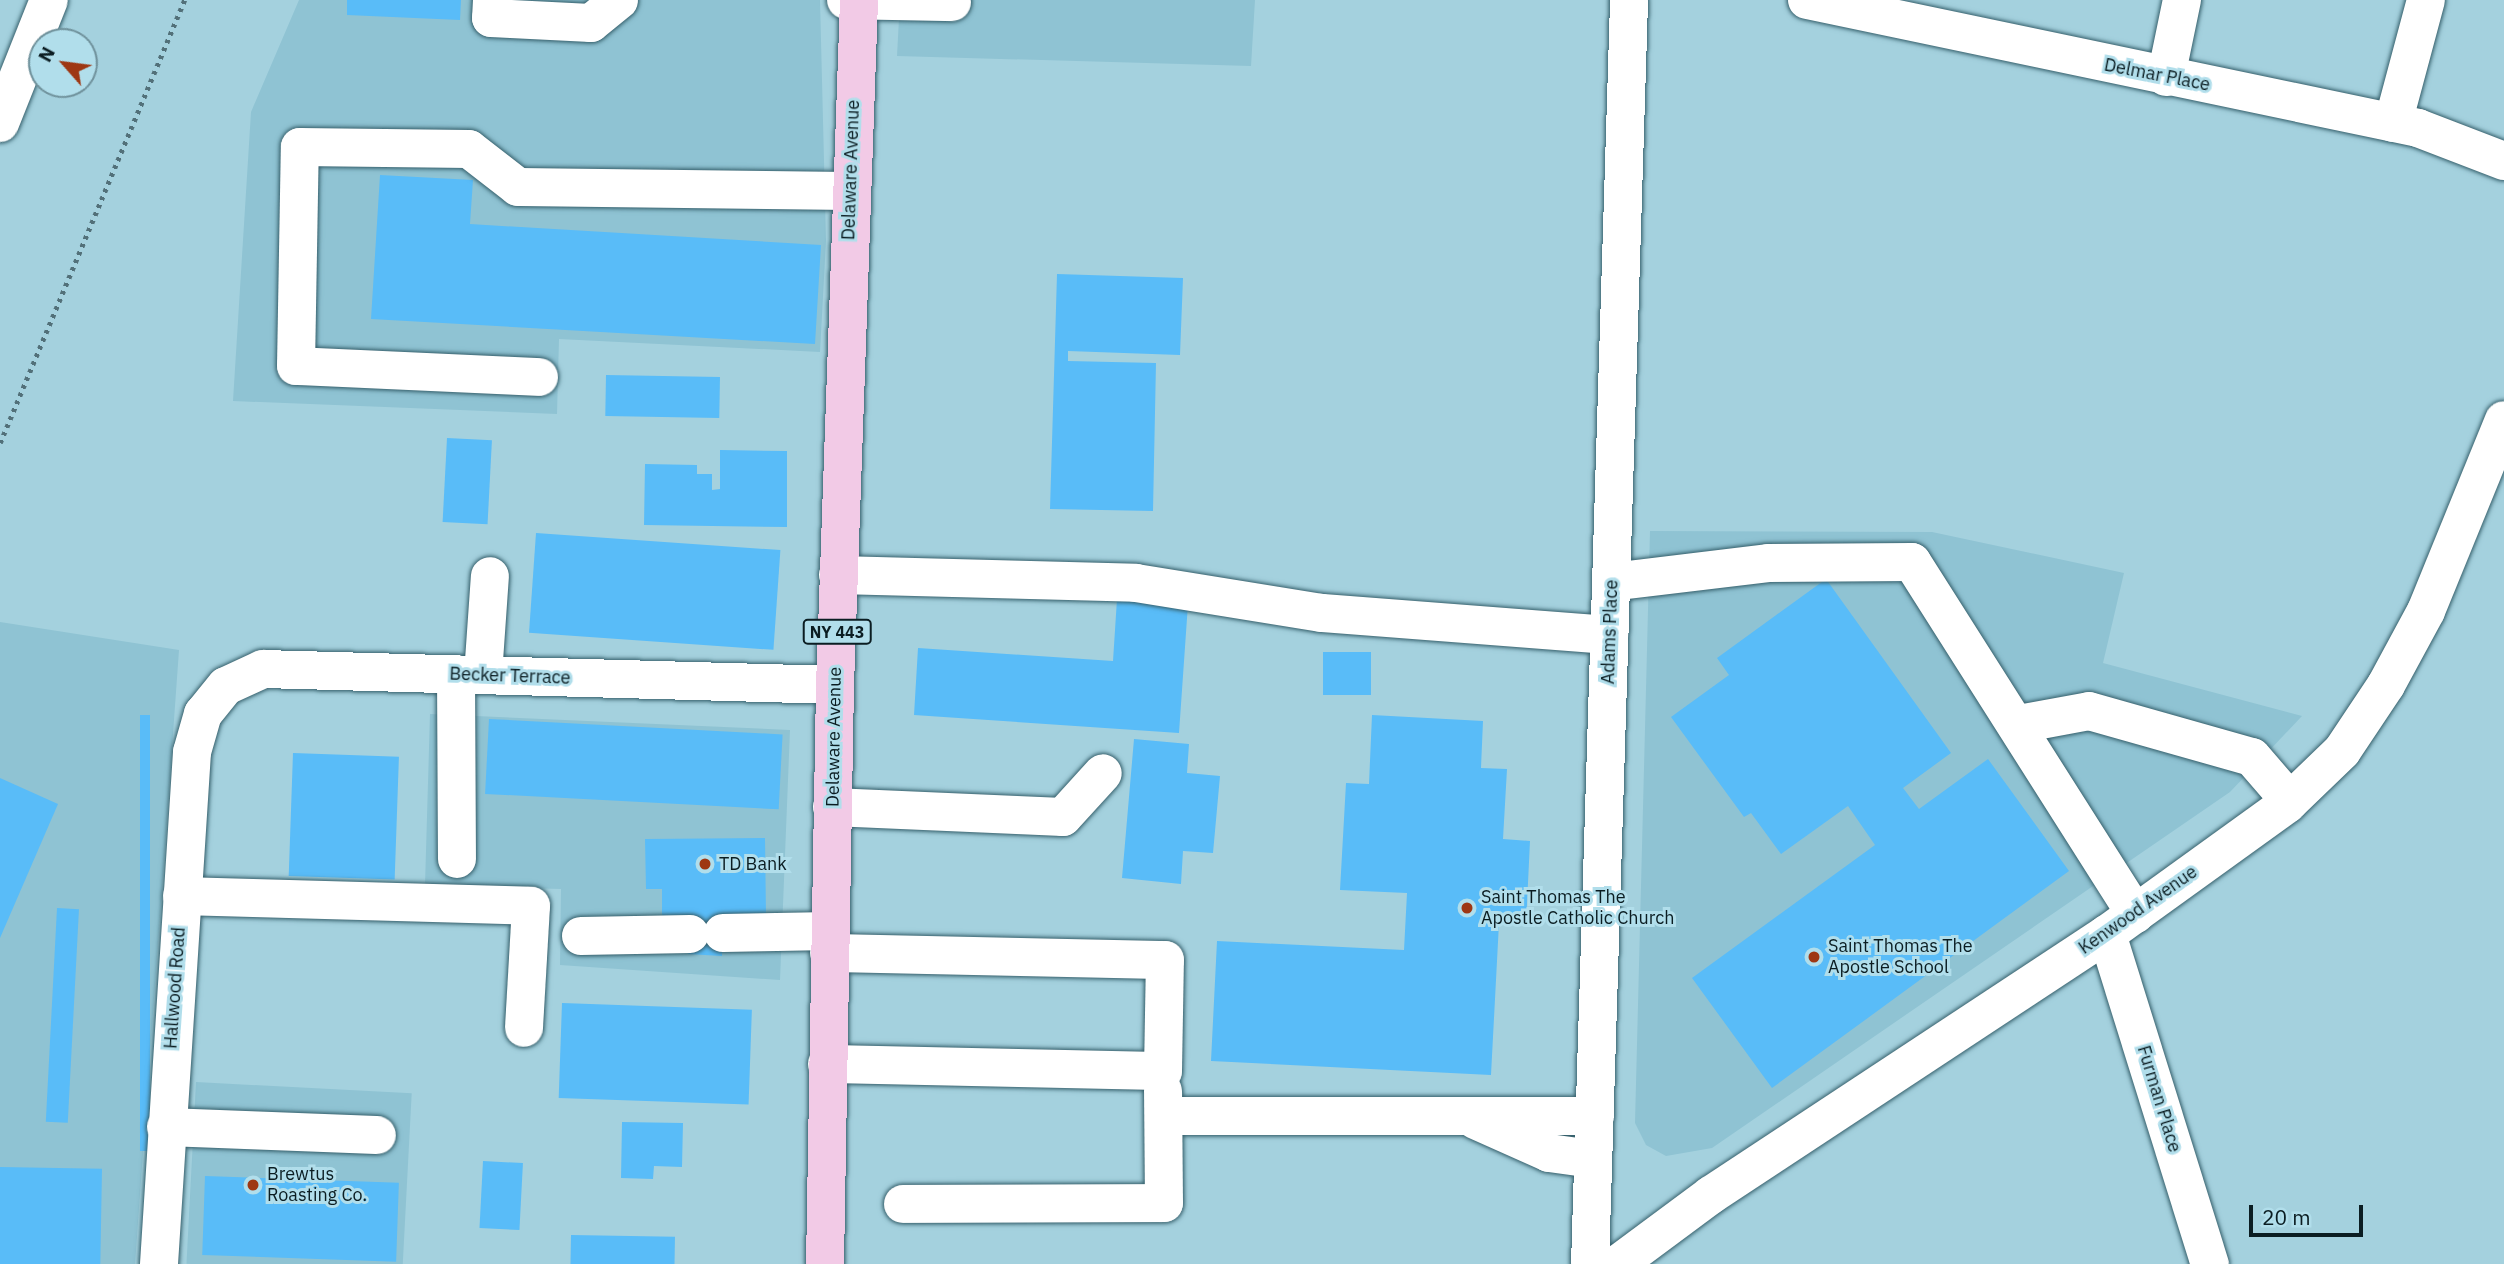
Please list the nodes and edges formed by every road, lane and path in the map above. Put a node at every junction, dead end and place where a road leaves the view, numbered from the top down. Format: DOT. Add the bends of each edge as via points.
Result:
graph roads {
  1 [pos="49,0"];
  2 [pos="184,0"];
  3 [pos="492,0"];
  4 [pos="619,0"];
  5 [pos="846,0"];
  6 [pos="859,0"];
  7 [pos="1629,0"];
  8 [pos="1807,0"];
  9 [pos="2182,0"];
  10 [pos="2426,0"];
  11 [pos="952,2"];
  12 [pos="2166,76"];
  13 [pos="0,123"];
  14 [pos="2393,123"];
  15 [pos="2504,161"];
  16 [pos="850,191"];
  17 [pos="539,377"];
  18 [pos="2504,420"];
  19 [pos="0,443"];
  20 [pos="838,575"];
  21 [pos="490,576"];
  22 [pos="1611,582"];
  23 [pos="1609,635"];
  24 [pos="470,675"];
  25 [pos="835,685"];
  26 [pos="203,714"];
  27 [pos="2019,724"];
  28 [pos="1102,773"];
  29 [pos="2290,801"];
  30 [pos="832,807"];
  31 [pos="457,859"];
  32 [pos="181,896"];
  33 [pos="2121,924"];
  34 [pos="581,936"];
  35 [pos="829,942"];
  36 [pos="524,1028"];
  37 [pos="827,1064"];
  38 [pos="1163,1071"];
  39 [pos="1164,1116"];
  40 [pos="1595,1116"];
  41 [pos="1475,1121"];
  42 [pos="166,1127"];
  43 [pos="377,1135"];
  44 [pos="1593,1159"];
  45 [pos="903,1204"];
  46 [pos="159,1264"];
  47 [pos="825,1264"];
  48 [pos="1590,1264"];
  49 [pos="1618,1264"];
  50 [pos="2210,1264"];
  1 -- 13 [label="street"];
  2 -- 19 [label="path"];
  3 -- 4 [label="street" via="491,18 591,23"];
  5 -- 6 [label="street"];
  6 -- 11 [label="street"];
  6 -- 16 [label="main road, Delaware Avenue / NY 443"];
  7 -- 22 [label="street, Adams Place"];
  8 -- 12 [label="street, Delmar Place"];
  9 -- 12 [label="street"];
  10 -- 14 [label="street"];
  12 -- 14 [label="street, Delmar Place"];
  14 -- 15 [label="street, Delmar Place"];
  16 -- 17 [label="street" via="518,187 469,149 300,147 296,366"];
  16 -- 20 [label="main road, Delaware Avenue / NY 443"];
  18 -- 29 [label="street, Kenwood Avenue" via="2426,611 2386,685 2342,751"];
  20 -- 23 [label="street" via="1136,583 1322,613"];
  20 -- 25 [label="main road, Delaware Avenue / NY 443"];
  21 -- 24 [label="street"];
  22 -- 23 [label="street, Adams Place"];
  22 -- 27 [label="street, Furman Place" via="1768,563 1912,562"];
  23 -- 40 [label="street, Adams Place"];
  24 -- 25 [label="street, Becker Terrace"];
  24 -- 26 [label="street, Becker Terrace" via="247,671"];
  24 -- 31 [label="street"];
  25 -- 30 [label="main road, Delaware Avenue / NY 443"];
  26 -- 32 [label="street, Hallwood Road" via="192,752"];
  27 -- 29 [label="street" via="2088,710 2252,757"];
  27 -- 33 [label="street, Furman Place"];
  28 -- 30 [label="street" via="1063,817"];
  29 -- 33 [label="street, Kenwood Avenue"];
  30 -- 35 [label="main road, Delaware Avenue / NY 443"];
  32 -- 36 [label="street" via="531,906"];
  32 -- 42 [label="street, Hallwood Road"];
  33 -- 49 [label="street, Kenwood Avenue" via="1711,1195"];
  33 -- 50 [label="street, Furman Place"];
  34 -- 35 [label="street" via="706,934"];
  35 -- 37 [label="main road, Delaware Avenue / NY 443"];
  35 -- 38 [label="street" via="1165,960"];
  37 -- 38 [label="street"];
  37 -- 47 [label="main road, Delaware Avenue / NY 443"];
  38 -- 39 [label="street"];
  39 -- 41 [label="street"];
  39 -- 45 [label="street" via="1164,1203"];
  40 -- 41 [label="street" via="1494,1114"];
  40 -- 44 [label="street, Adams Place"];
  41 -- 44 [label="street" via="1549,1153"];
  42 -- 43 [label="street"];
  42 -- 46 [label="street, Hallwood Road"];
  44 -- 48 [label="street, Adams Place"];
}
